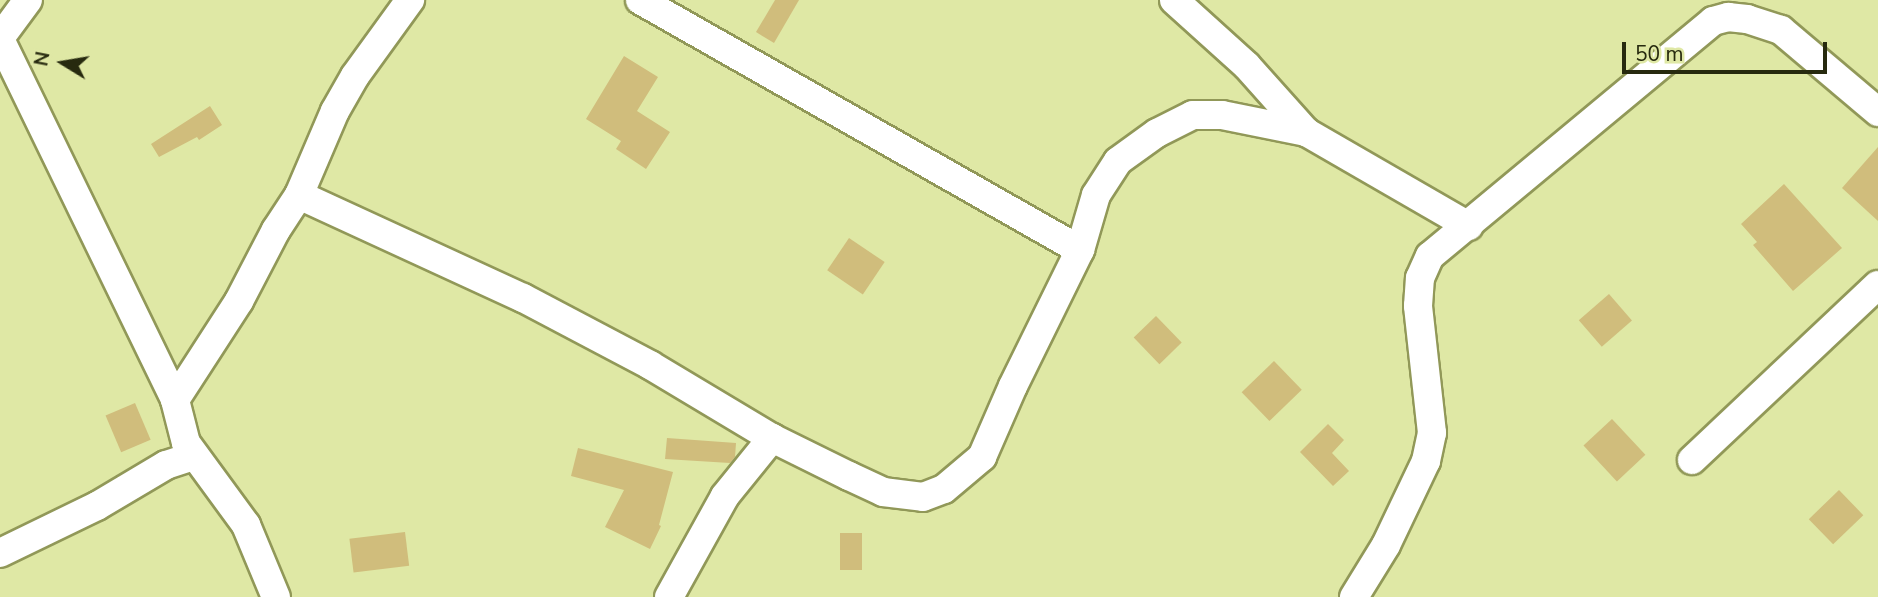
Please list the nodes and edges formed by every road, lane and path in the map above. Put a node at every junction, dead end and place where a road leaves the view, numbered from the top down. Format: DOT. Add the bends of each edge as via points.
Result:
graph roads {
  1 [pos="28,0"];
  2 [pos="410,0"];
  3 [pos="640,0"];
  4 [pos="1174,0"];
  5 [pos="0,39"];
  6 [pos="1878,112"];
  7 [pos="1306,132"];
  8 [pos="299,195"];
  9 [pos="1469,226"];
  10 [pos="1080,250"];
  11 [pos="1878,285"];
  12 [pos="174,400"];
  13 [pos="772,438"];
  14 [pos="194,456"];
  15 [pos="1692,460"];
  16 [pos="0,553"];
  17 [pos="276,597"];
  18 [pos="669,597"];
  19 [pos="1353,597"];
  1 -- 5 [label="street"];
  2 -- 8 [label="street" via="335,111"];
  3 -- 10 [label="street"];
  4 -- 7 [label="street" via="1247,66"];
  5 -- 12 [label="street"];
  6 -- 9 [label="street" via="1781,30 1747,19 1713,21"];
  7 -- 9 [label="street"];
  7 -- 10 [label="street" via="1194,115 1157,133 1118,161 1096,195"];
  8 -- 12 [label="street" via="239,301"];
  8 -- 13 [label="street" via="523,298 650,365"];
  9 -- 19 [label="street" via="1430,256 1420,278 1418,306 1432,433 1426,461 1386,545"];
  10 -- 13 [label="street" via="982,457 944,489 923,497 883,492"];
  11 -- 15 [label="street"];
  12 -- 14 [label="street"];
  13 -- 18 [label="street" via="725,496"];
  14 -- 16 [label="street" via="166,465 97,506"];
  14 -- 17 [label="street" via="246,524"];
}
